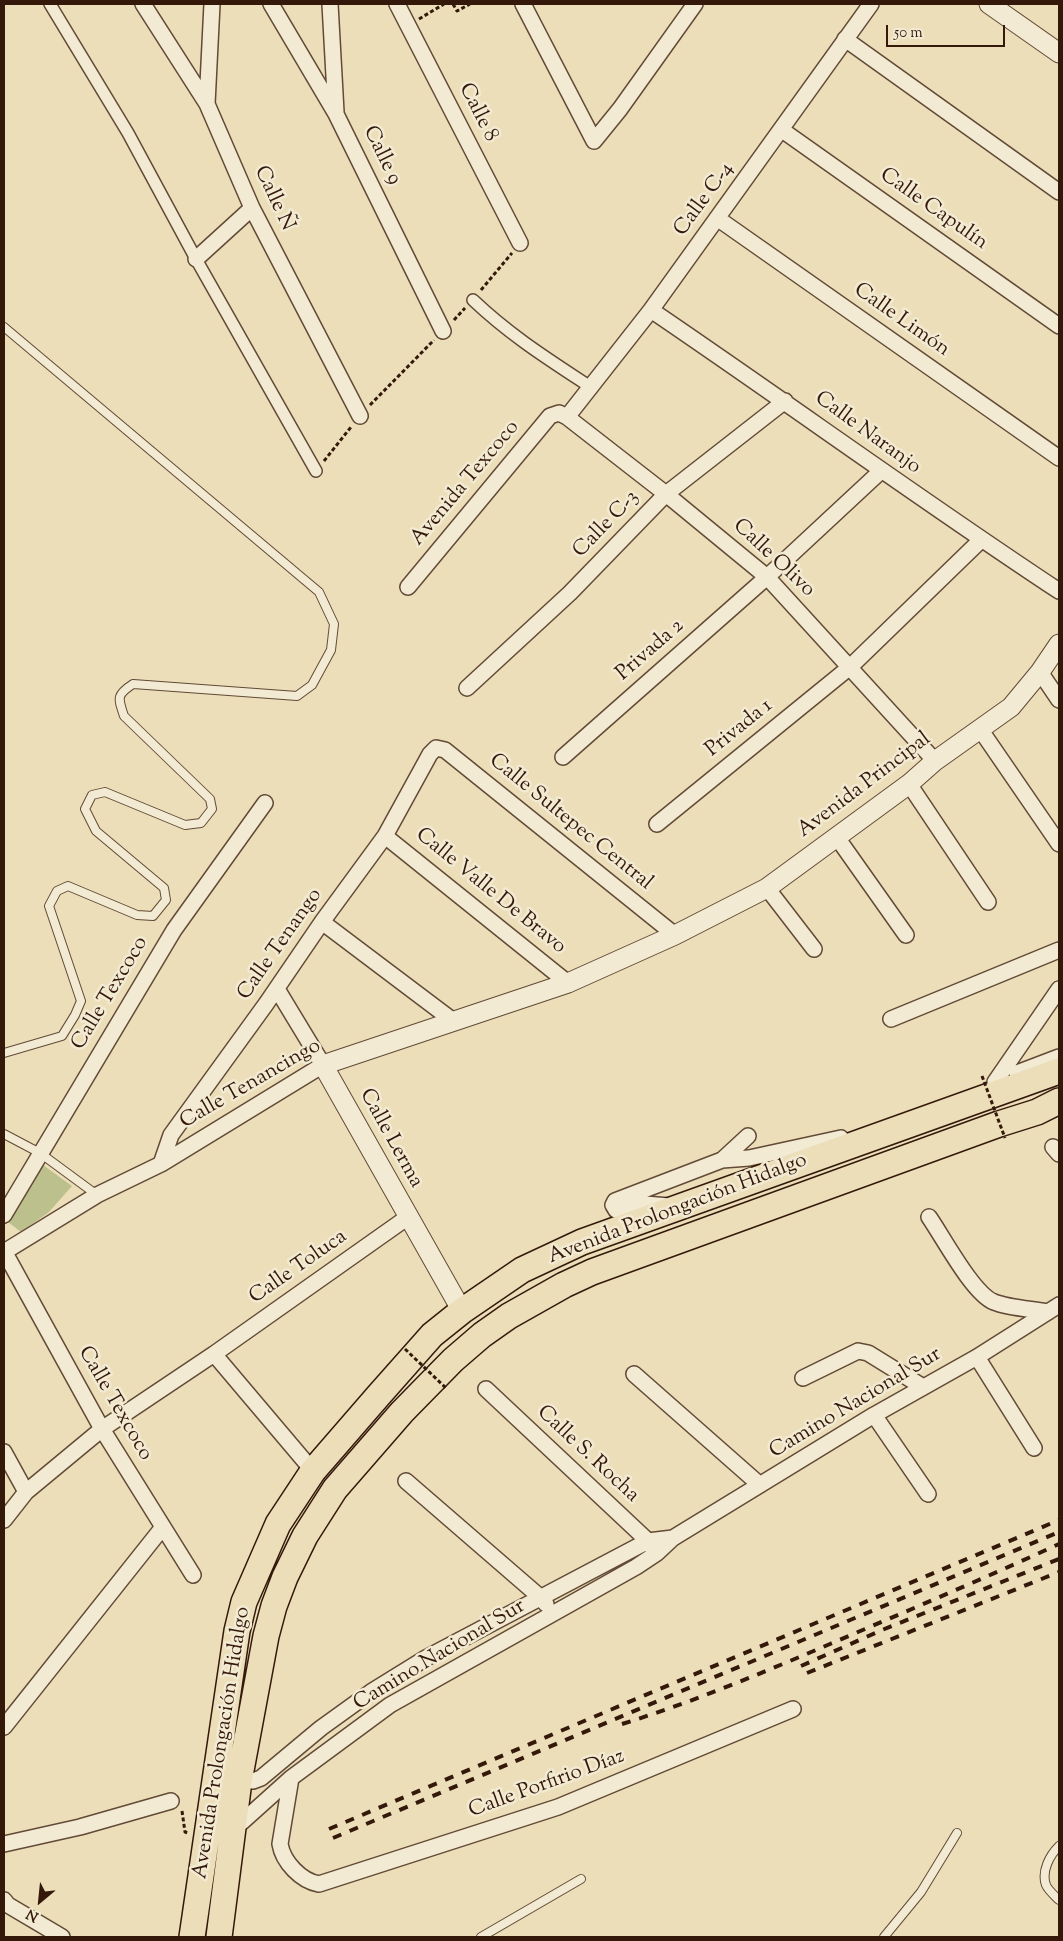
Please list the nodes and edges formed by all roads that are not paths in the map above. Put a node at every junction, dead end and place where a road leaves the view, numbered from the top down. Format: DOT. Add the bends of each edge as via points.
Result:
graph roads {
  1 [pos="50,4"];
  2 [pos="143,4"];
  3 [pos="212,4"];
  4 [pos="271,4"];
  5 [pos="330,4"];
  6 [pos="397,4"];
  7 [pos="523,4"];
  8 [pos="695,4"];
  9 [pos="871,4"];
  10 [pos="989,4"];
  11 [pos="845,39"];
  12 [pos="1059,53"];
  13 [pos="207,104"];
  14 [pos="336,114"];
  15 [pos="782,130"];
  16 [pos="1059,192"];
  17 [pos="252,208"];
  18 [pos="718,218"];
  19 [pos="520,242"];
  20 [pos="196,259"];
  21 [pos="473,300"];
  22 [pos="651,310"];
  23 [pos="1059,326"];
  24 [pos="4,327"];
  25 [pos="443,331"];
  26 [pos="592,388"];
  27 [pos="785,401"];
  28 [pos="563,415"];
  29 [pos="360,416"];
  30 [pos="1059,458"];
  31 [pos="316,471"];
  32 [pos="881,471"];
  33 [pos="666,494"];
  34 [pos="981,540"];
  35 [pos="767,578"];
  36 [pos="408,587"];
  37 [pos="1059,591"];
  38 [pos="1059,644"];
  39 [pos="850,667"];
  40 [pos="1040,672"];
  41 [pos="467,688"];
  42 [pos="1059,700"];
  43 [pos="980,729"];
  44 [pos="436,748"];
  45 [pos="563,756"];
  46 [pos="935,761"];
  47 [pos="909,784"];
  48 [pos="265,803"];
  49 [pos="657,824"];
  50 [pos="385,836"];
  51 [pos="836,836"];
  52 [pos="1059,844"];
  53 [pos="767,888"];
  54 [pos="988,902"];
  55 [pos="322,922"];
  56 [pos="675,935"];
  57 [pos="906,936"];
  58 [pos="814,949"];
  59 [pos="1059,950"];
  60 [pos="568,982"];
  61 [pos="277,989"];
  62 [pos="1059,989"];
  63 [pos="452,1020"];
  64 [pos="892,1020"];
  65 [pos="4,1053"];
  66 [pos="1059,1057"];
  67 [pos="323,1065"];
  68 [pos="1059,1070"];
  69 [pos="988,1079"];
  70 [pos="1059,1101"];
  71 [pos="4,1134"];
  72 [pos="748,1136"];
  73 [pos="40,1153"];
  74 [pos="722,1160"];
  75 [pos="161,1164"];
  76 [pos="97,1196"];
  77 [pos="681,1208"];
  78 [pos="4,1214"];
  79 [pos="408,1216"];
  80 [pos="929,1217"];
  81 [pos="4,1252"];
  82 [pos="522,1270"];
  83 [pos="540,1299"];
  84 [pos="1054,1309"];
  85 [pos="462,1312"];
  86 [pos="214,1354"];
  87 [pos="977,1358"];
  88 [pos="634,1374"];
  89 [pos="803,1378"];
  90 [pos="923,1387"];
  91 [pos="486,1389"];
  92 [pos="874,1415"];
  93 [pos="102,1430"];
  94 [pos="1034,1448"];
  95 [pos="4,1452"];
  96 [pos="314,1472"];
  97 [pos="406,1481"];
  98 [pos="760,1485"];
  99 [pos="26,1492"];
  100 [pos="928,1494"];
  101 [pos="4,1520"];
  102 [pos="164,1527"];
  103 [pos="652,1547"];
  104 [pos="193,1575"];
  105 [pos="540,1597"];
  106 [pos="554,1614"];
  107 [pos="794,1709"];
  108 [pos="4,1727"];
  109 [pos="292,1778"];
  110 [pos="227,1780"];
  111 [pos="171,1801"];
  112 [pos="221,1825"];
  113 [pos="957,1833"];
  114 [pos="4,1844"];
  115 [pos="1059,1846"];
  116 [pos="581,1879"];
  117 [pos="4,1900"];
  118 [pos="1059,1900"];
  119 [pos="62,1937"];
  120 [pos="192,1937"];
  121 [pos="219,1937"];
  122 [pos="481,1937"];
  123 [pos="884,1937"];
  1 -- 20 [label="street" via="128,133"];
  2 -- 13 [label="street, Calle Ñ"];
  3 -- 13 [label="street"];
  4 -- 14 [label="street, Calle 9"];
  5 -- 14 [label="street"];
  6 -- 19 [label="street, Calle 8"];
  7 -- 8 [label="street" via="594,141"];
  9 -- 11 [label="street, Calle C-4"];
  10 -- 12 [label="street"];
  11 -- 15 [label="street, Calle C-4"];
  11 -- 16 [label="street"];
  13 -- 17 [label="street, Calle Ñ"];
  14 -- 25 [label="street, Calle 9"];
  15 -- 18 [label="street, Calle C-4"];
  15 -- 23 [label="street, Calle Capulín"];
  17 -- 20 [label="street"];
  17 -- 29 [label="street, Calle Ñ"];
  18 -- 22 [label="street, Calle C-4"];
  18 -- 30 [label="street, Calle Limón"];
  20 -- 31 [label="street"];
  21 -- 26 [label="street" via="528,347"];
  22 -- 26 [label="street, Calle C-4"];
  22 -- 27 [label="street, Calle Naranjo"];
  24 -- 65 [label="lane" via="319,592 334,624 331,650 312,685 297,696 133,684 122,691 118,700 124,716 210,799 212,809 201,822 185,825 105,792 92,795 85,809 96,831 164,888 166,900 153,916 137,915 68,886 57,892 49,906 81,1001 62,1036"];
  26 -- 28 [label="street, Calle C-4"];
  27 -- 32 [label="street, Calle Naranjo"];
  27 -- 33 [label="street, Calle C-3"];
  28 -- 33 [label="street, Calle Olivo"];
  28 -- 36 [label="street, Avenida Texcoco" via="550,416"];
  32 -- 34 [label="street, Calle Naranjo"];
  32 -- 35 [label="street, Privada 2"];
  33 -- 35 [label="street, Calle Olivo"];
  33 -- 41 [label="street, Calle C-3" via="570,593"];
  34 -- 37 [label="street, Calle Naranjo"];
  34 -- 39 [label="street, Privada 1"];
  35 -- 39 [label="street, Calle Olivo"];
  35 -- 45 [label="street, Privada 2"];
  38 -- 40 [label="street, Avenida Principal"];
  39 -- 46 [label="street, Calle Olivo"];
  39 -- 49 [label="street, Privada 1"];
  40 -- 42 [label="street"];
  40 -- 43 [label="street, Avenida Principal" via="1011,707"];
  43 -- 46 [label="street, Avenida Principal"];
  43 -- 52 [label="street"];
  44 -- 50 [label="street, Calle Tenango"];
  44 -- 56 [label="street, Calle Sultepec Central" via="445,750"];
  46 -- 47 [label="street, Avenida Principal"];
  47 -- 51 [label="street, Avenida Principal"];
  47 -- 54 [label="street"];
  48 -- 73 [label="street, Calle Texcoco" via="174,930"];
  50 -- 55 [label="street, Calle Tenango"];
  50 -- 60 [label="street, Calle Valle De Bravo"];
  51 -- 53 [label="street, Avenida Principal"];
  51 -- 57 [label="street"];
  53 -- 56 [label="street, Avenida Principal"];
  53 -- 58 [label="street"];
  55 -- 61 [label="street, Calle Tenango"];
  55 -- 63 [label="street"];
  56 -- 60 [label="street, Calle Tenancingo"];
  59 -- 64 [label="street"];
  60 -- 63 [label="street, Calle Tenancingo"];
  61 -- 67 [label="street, Calle Lerma"];
  61 -- 75 [label="street, Calle Tenango" via="171,1135"];
  62 -- 69 [label="street"];
  63 -- 67 [label="street, Calle Tenancingo"];
  66 -- 69 [label="street"];
  67 -- 75 [label="street, Calle Tenancingo"];
  67 -- 79 [label="street, Calle Lerma"];
  68 -- 77 [label="highway, Avenida Prolongación Hidalgo"];
  69 -- 74 [label="street" via="836,1140 748,1158"];
  70 -- 83 [label="highway, Avenida Prolongación Hidalgo" via="592,1272"];
  71 -- 73 [label="lane"];
  72 -- 74 [label="street"];
  73 -- 76 [label="lane"];
  73 -- 78 [label="street, Calle Texcoco"];
  74 -- 77 [label="street" via="650,1187 613,1205 616,1210 645,1204"];
  75 -- 76 [label="street, Calle Tenancingo"];
  76 -- 81 [label="street, Calle Tenancingo"];
  77 -- 82 [label="highway, Avenida Prolongación Hidalgo" via="582,1242"];
  79 -- 85 [label="street, Calle Lerma"];
  79 -- 86 [label="street, Calle Toluca"];
  80 -- 84 [label="street" via="983,1295 994,1302"];
  81 -- 93 [label="street, Calle Texcoco"];
  82 -- 83 [label="highway"];
  82 -- 85 [label="highway, Avenida Prolongación Hidalgo"];
  83 -- 110 [label="highway, Avenida Prolongación Hidalgo" via="482,1335 440,1373 336,1489 305,1536 272,1614"];
  84 -- 87 [label="street, Camino Nacional Sur"];
  85 -- 96 [label="highway, Avenida Prolongación Hidalgo" via="432,1336"];
  86 -- 93 [label="street, Calle Toluca"];
  86 -- 96 [label="street"];
  87 -- 90 [label="street, Camino Nacional Sur"];
  87 -- 94 [label="street"];
  88 -- 98 [label="street"];
  89 -- 90 [label="street" via="858,1350"];
  90 -- 92 [label="street, Camino Nacional Sur"];
  91 -- 103 [label="street, Calle S. Rocha"];
  92 -- 98 [label="street, Camino Nacional Sur"];
  92 -- 100 [label="street"];
  93 -- 99 [label="street, Calle Toluca"];
  93 -- 102 [label="street, Calle Texcoco"];
  95 -- 99 [label="street"];
  96 -- 110 [label="highway, Avenida Prolongación Hidalgo" via="278,1524 244,1602 230,1675"];
  97 -- 105 [label="street"];
  98 -- 103 [label="street, Camino Nacional Sur" via="673,1538"];
  99 -- 101 [label="street, Calle Toluca"];
  102 -- 104 [label="street, Calle Texcoco"];
  102 -- 108 [label="street"];
  103 -- 105 [label="street, Camino Nacional Sur"];
  103 -- 106 [label="street, Camino Nacional Sur"];
  105 -- 106 [label="street"];
  105 -- 110 [label="street, Camino Nacional Sur" via="426,1658 371,1692 262,1778"];
  106 -- 109 [label="street, Camino Nacional Sur" via="390,1705"];
  107 -- 109 [label="street, Calle Porfirio Díaz" via="558,1807 319,1884 309,1883 299,1876 281,1850"];
  109 -- 112 [label="street, Camino Nacional Sur" via="242,1822"];
  110 -- 112 [label="highway, Avenida Prolongación Hidalgo"];
  111 -- 114 [label="street"];
  112 -- 120 [label="highway, Avenida Prolongación Hidalgo"];
  112 -- 121 [label="highway, Avenida Prolongación Hidalgo"];
  113 -- 123 [label="lane" via="921,1892"];
  115 -- 118 [label="lane" via="1051,1855 1044,1875 1046,1886"];
  116 -- 122 [label="lane"];
  117 -- 119 [label="street"];
}
